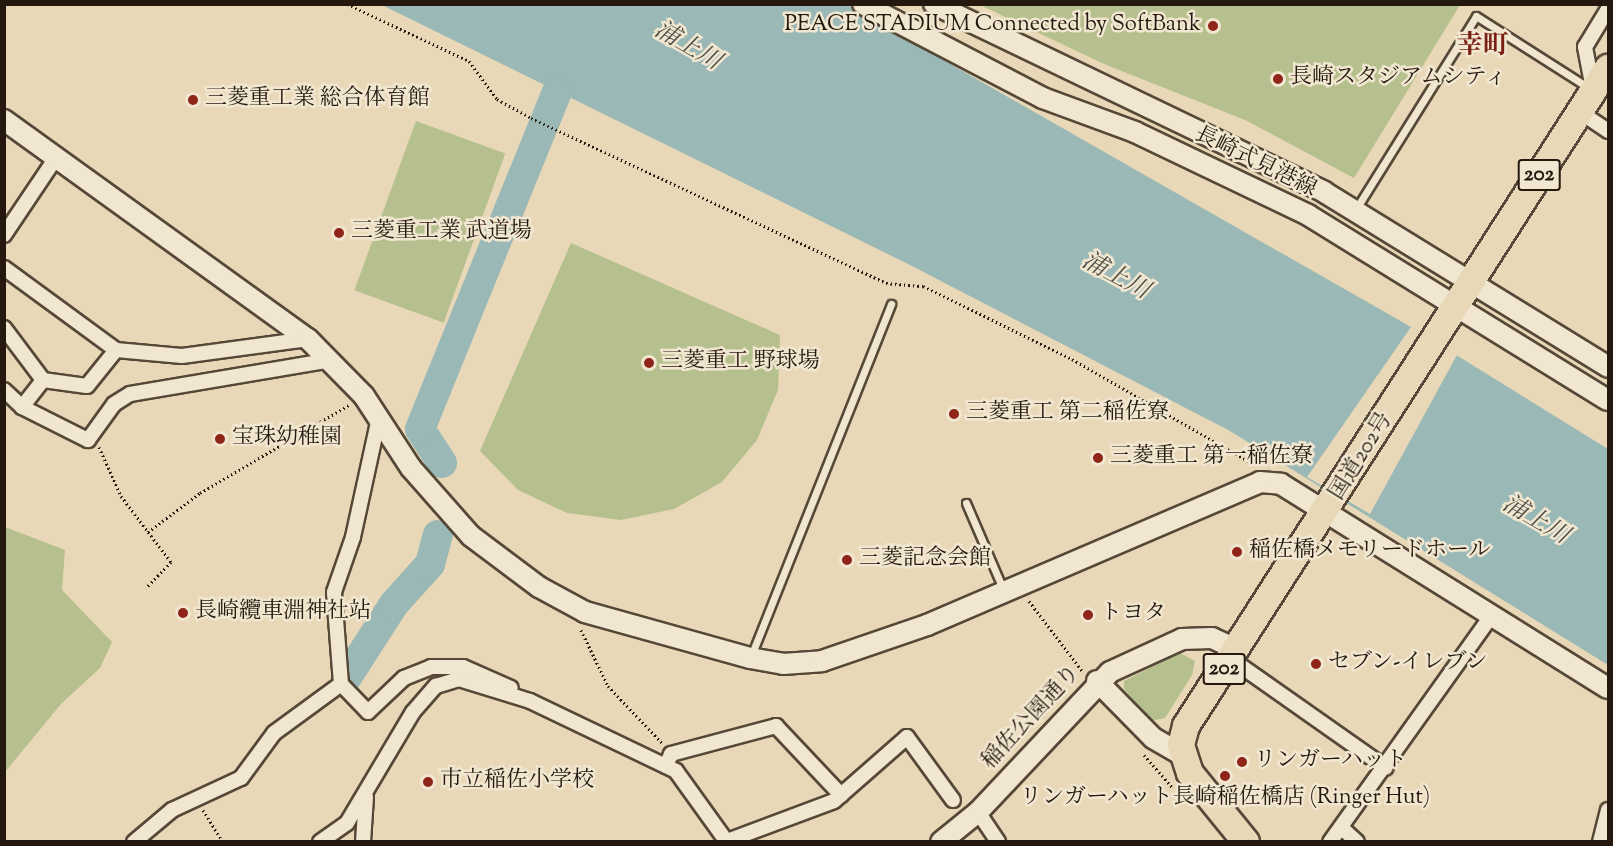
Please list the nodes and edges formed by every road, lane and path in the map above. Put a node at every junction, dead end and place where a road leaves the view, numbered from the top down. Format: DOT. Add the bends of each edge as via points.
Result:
graph roads {
  1 [pos="347,4"];
  2 [pos="863,4"];
  3 [pos="934,4"];
  4 [pos="1608,9"];
  5 [pos="1608,68"];
  6 [pos="1601,89"];
  7 [pos="1580,112"];
  8 [pos="4,120"];
  9 [pos="1608,131"];
  10 [pos="55,159"];
  11 [pos="1356,209"];
  12 [pos="4,235"];
  13 [pos="4,268"];
  14 [pos="1471,282"];
  15 [pos="1456,303"];
  16 [pos="891,304"];
  17 [pos="4,328"];
  18 [pos="308,339"];
  19 [pos="116,350"];
  20 [pos="331,360"];
  21 [pos="1608,367"];
  22 [pos="43,380"];
  23 [pos="4,390"];
  24 [pos="364,396"];
  25 [pos="1608,399"];
  26 [pos="22,407"];
  27 [pos="379,418"];
  28 [pos="95,438"];
  29 [pos="1281,484"];
  30 [pos="966,503"];
  31 [pos="1332,504"];
  32 [pos="148,532"];
  33 [pos="146,588"];
  34 [pos="1012,589"];
  35 [pos="1492,615"];
  36 [pos="588,648"];
  37 [pos="1235,654"];
  38 [pos="750,658"];
  39 [pos="1068,658"];
  40 [pos="1097,681"];
  41 [pos="341,684"];
  42 [pos="1608,688"];
  43 [pos="530,701"];
  44 [pos="660,741"];
  45 [pos="1142,753"];
  46 [pos="1182,754"];
  47 [pos="666,766"];
  48 [pos="1386,768"];
  49 [pos="841,795"];
  50 [pos="366,797"];
  51 [pos="1181,797"];
  52 [pos="196,800"];
  53 [pos="953,800"];
  54 [pos="1608,810"];
  55 [pos="978,812"];
  56 [pos="1343,830"];
  57 [pos="727,841"];
  58 [pos="134,842"];
  59 [pos="223,842"];
  60 [pos="320,842"];
  61 [pos="363,842"];
  62 [pos="941,842"];
  63 [pos="998,842"];
  64 [pos="1246,842"];
  65 [pos="1330,842"];
  66 [pos="1357,842"];
  67 [pos="1600,842"];
  1 -- 29 [label="path" via="469,61 497,99 531,118 886,283 923,286 1072,359 1244,457"];
  2 -- 15 [label="street, 長崎式見港線" via="1043,98 1237,178"];
  3 -- 11 [label="street, 長崎式見港線"];
  4 -- 6 [label="street" via="1585,46"];
  5 -- 6 [label="highway, 国道202号 / 202"];
  6 -- 7 [label="highway, 国道202号 / 202"];
  6 -- 11 [label="lane" via="1476,16"];
  7 -- 9 [label="street"];
  7 -- 14 [label="highway, 国道202号 / 202"];
  8 -- 10 [label="street"];
  10 -- 12 [label="street"];
  10 -- 18 [label="street"];
  11 -- 14 [label="street, 長崎式見港線"];
  13 -- 19 [label="street"];
  14 -- 15 [label="highway, 国道202号 / 202"];
  14 -- 21 [label="street, 長崎式見港線"];
  15 -- 25 [label="street, 長崎式見港線"];
  15 -- 31 [label="highway, 国道202号 / 202"];
  16 -- 38 [label="lane"];
  17 -- 22 [label="street"];
  18 -- 19 [label="street" via="182,356"];
  18 -- 20 [label="street"];
  19 -- 22 [label="street" via="87,386"];
  20 -- 24 [label="street"];
  20 -- 28 [label="street" via="130,394 114,404"];
  22 -- 26 [label="street"];
  23 -- 26 [label="street"];
  24 -- 27 [label="street"];
  24 -- 32 [label="path" via="200,493"];
  26 -- 28 [label="street" via="79,440"];
  27 -- 38 [label="street" via="445,509 540,587 585,612"];
  27 -- 41 [label="street" via="358,516 334,592"];
  28 -- 32 [label="path" via="121,496"];
  29 -- 31 [label="street"];
  29 -- 34 [label="street" via="1260,482 1234,490"];
  30 -- 34 [label="lane"];
  31 -- 35 [label="street"];
  31 -- 37 [label="highway, 国道202号 / 202"];
  32 -- 33 [label="path" via="171,562"];
  34 -- 38 [label="street" via="863,651 783,664"];
  34 -- 39 [label="path"];
  35 -- 42 [label="street"];
  35 -- 48 [label="street"];
  36 -- 44 [label="path" via="608,686"];
  37 -- 40 [label="street, 稲佐公園通り" via="1212,638 1182,639"];
  37 -- 46 [label="highway, 国道202号 / 202" via="1186,726"];
  37 -- 48 [label="street"];
  40 -- 46 [label="street" via="1153,738"];
  40 -- 55 [label="street, 稲佐公園通り"];
  41 -- 43 [label="street" via="368,712 415,671 463,667"];
  41 -- 52 [label="street" via="274,734 241,778"];
  43 -- 47 [label="street"];
  43 -- 50 [label="street" via="459,679 436,686 413,712"];
  45 -- 51 [label="path"];
  46 -- 64 [label="highway" via="1198,786"];
  47 -- 49 [label="street" via="671,754 777,726"];
  47 -- 57 [label="street" via="676,771"];
  48 -- 56 [label="street"];
  49 -- 53 [label="street" via="907,736"];
  49 -- 57 [label="street"];
  50 -- 60 [label="street" via="347,823"];
  50 -- 61 [label="street"];
  52 -- 58 [label="street" via="172,810"];
  52 -- 59 [label="path"];
  54 -- 67 [label="street"];
  55 -- 62 [label="street, 稲佐公園通り"];
  55 -- 63 [label="street"];
  56 -- 65 [label="street"];
  56 -- 66 [label="street"];
}
